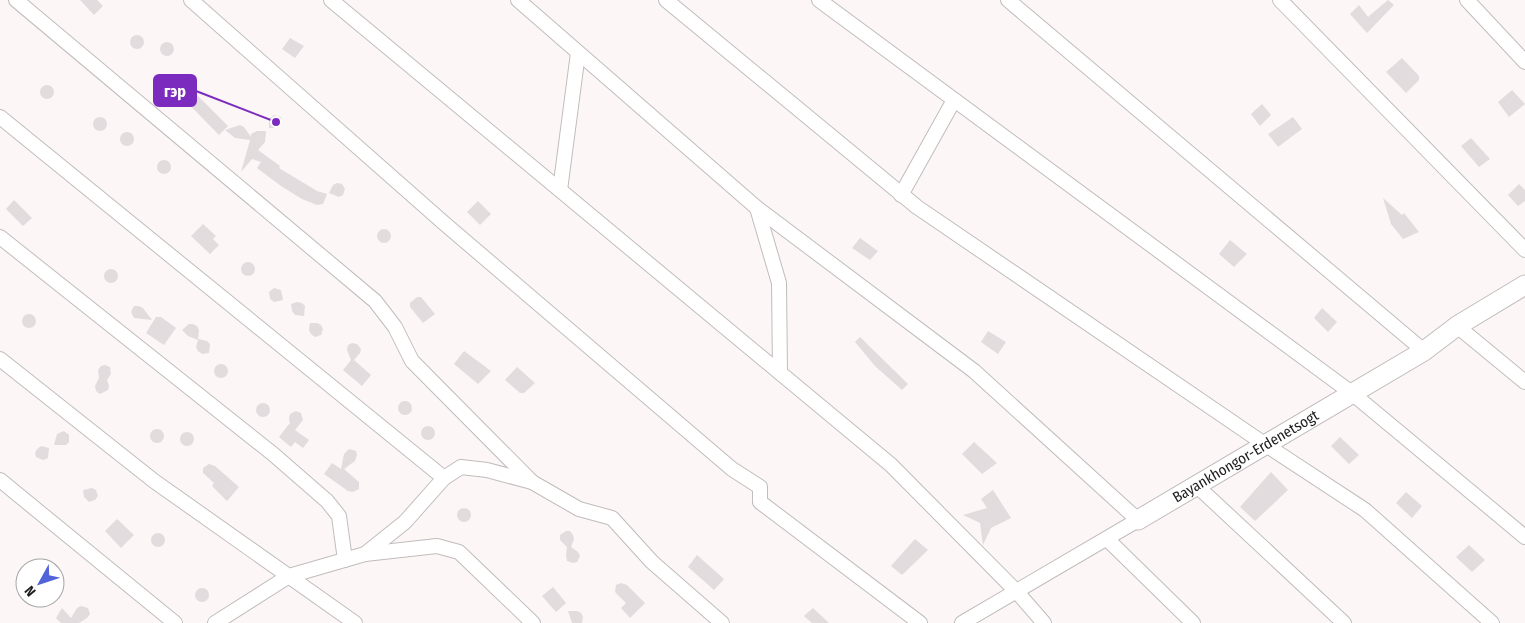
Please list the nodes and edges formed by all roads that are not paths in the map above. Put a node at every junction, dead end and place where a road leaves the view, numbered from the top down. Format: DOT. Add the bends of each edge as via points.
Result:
graph roads {
  1 [pos="16,0"];
  2 [pos="191,0"];
  3 [pos="331,0"];
  4 [pos="518,0"];
  5 [pos="666,0"];
  6 [pos="819,0"];
  7 [pos="1008,0"];
  8 [pos="1280,0"];
  9 [pos="1467,0"];
  10 [pos="578,53"];
  11 [pos="1525,62"];
  12 [pos="954,100"];
  13 [pos="0,117"];
  14 [pos="560,190"];
  15 [pos="901,194"];
  16 [pos="757,208"];
  17 [pos="0,237"];
  18 [pos="1525,250"];
  19 [pos="1525,285"];
  20 [pos="1457,326"];
  21 [pos="1424,351"];
  22 [pos="0,359"];
  23 [pos="780,373"];
  24 [pos="1525,382"];
  25 [pos="1353,394"];
  26 [pos="1266,445"];
  27 [pos="444,478"];
  28 [pos="0,480"];
  29 [pos="532,482"];
  30 [pos="1196,486"];
  31 [pos="1138,520"];
  32 [pos="1525,537"];
  33 [pos="1107,539"];
  34 [pos="365,554"];
  35 [pos="345,560"];
  36 [pos="290,576"];
  37 [pos="1017,592"];
  38 [pos="175,623"];
  39 [pos="215,623"];
  40 [pos="355,623"];
  41 [pos="533,623"];
  42 [pos="722,623"];
  43 [pos="920,623"];
  44 [pos="962,623"];
  45 [pos="1044,623"];
  46 [pos="1193,623"];
  47 [pos="1344,623"];
  48 [pos="1492,623"];
  1 -- 29 [label="street" via="375,301 395,327 412,362"];
  2 -- 43 [label="street" via="445,224 732,468 760,487 760,502"];
  3 -- 14 [label="street"];
  4 -- 10 [label="street"];
  5 -- 15 [label="street"];
  6 -- 12 [label="street"];
  7 -- 21 [label="street"];
  8 -- 18 [label="street"];
  9 -- 11 [label="street"];
  10 -- 14 [label="street"];
  10 -- 16 [label="street"];
  12 -- 15 [label="street"];
  12 -- 25 [label="street"];
  13 -- 27 [label="street"];
  14 -- 23 [label="street"];
  15 -- 26 [label="street"];
  16 -- 23 [label="street" via="780,283"];
  16 -- 31 [label="street" via="974,371"];
  17 -- 35 [label="street" via="273,454 327,501 339,516"];
  19 -- 20 [label="street, Bayankhongor-Erdenetsogt"];
  20 -- 21 [label="street, Bayankhongor-Erdenetsogt"];
  20 -- 24 [label="street"];
  21 -- 25 [label="street, Bayankhongor-Erdenetsogt"];
  22 -- 36 [label="street" via="154,482"];
  23 -- 37 [label="street" via="891,465"];
  25 -- 26 [label="street, Bayankhongor-Erdenetsogt"];
  25 -- 32 [label="street"];
  26 -- 30 [label="street, Bayankhongor-Erdenetsogt"];
  26 -- 48 [label="street" via="1365,510"];
  27 -- 29 [label="street" via="461,466"];
  27 -- 34 [label="street" via="405,522"];
  28 -- 38 [label="street"];
  29 -- 42 [label="street" via="579,509 612,518 652,562"];
  30 -- 31 [label="street, Bayankhongor-Erdenetsogt"];
  30 -- 47 [label="street"];
  31 -- 33 [label="street, Bayankhongor-Erdenetsogt"];
  33 -- 37 [label="street, Bayankhongor-Erdenetsogt"];
  33 -- 46 [label="street"];
  34 -- 35 [label="street"];
  34 -- 41 [label="street" via="436,546 459,552"];
  35 -- 36 [label="street"];
  36 -- 39 [label="street"];
  36 -- 40 [label="street"];
  37 -- 44 [label="street, Bayankhongor-Erdenetsogt"];
  37 -- 45 [label="street"];
}
